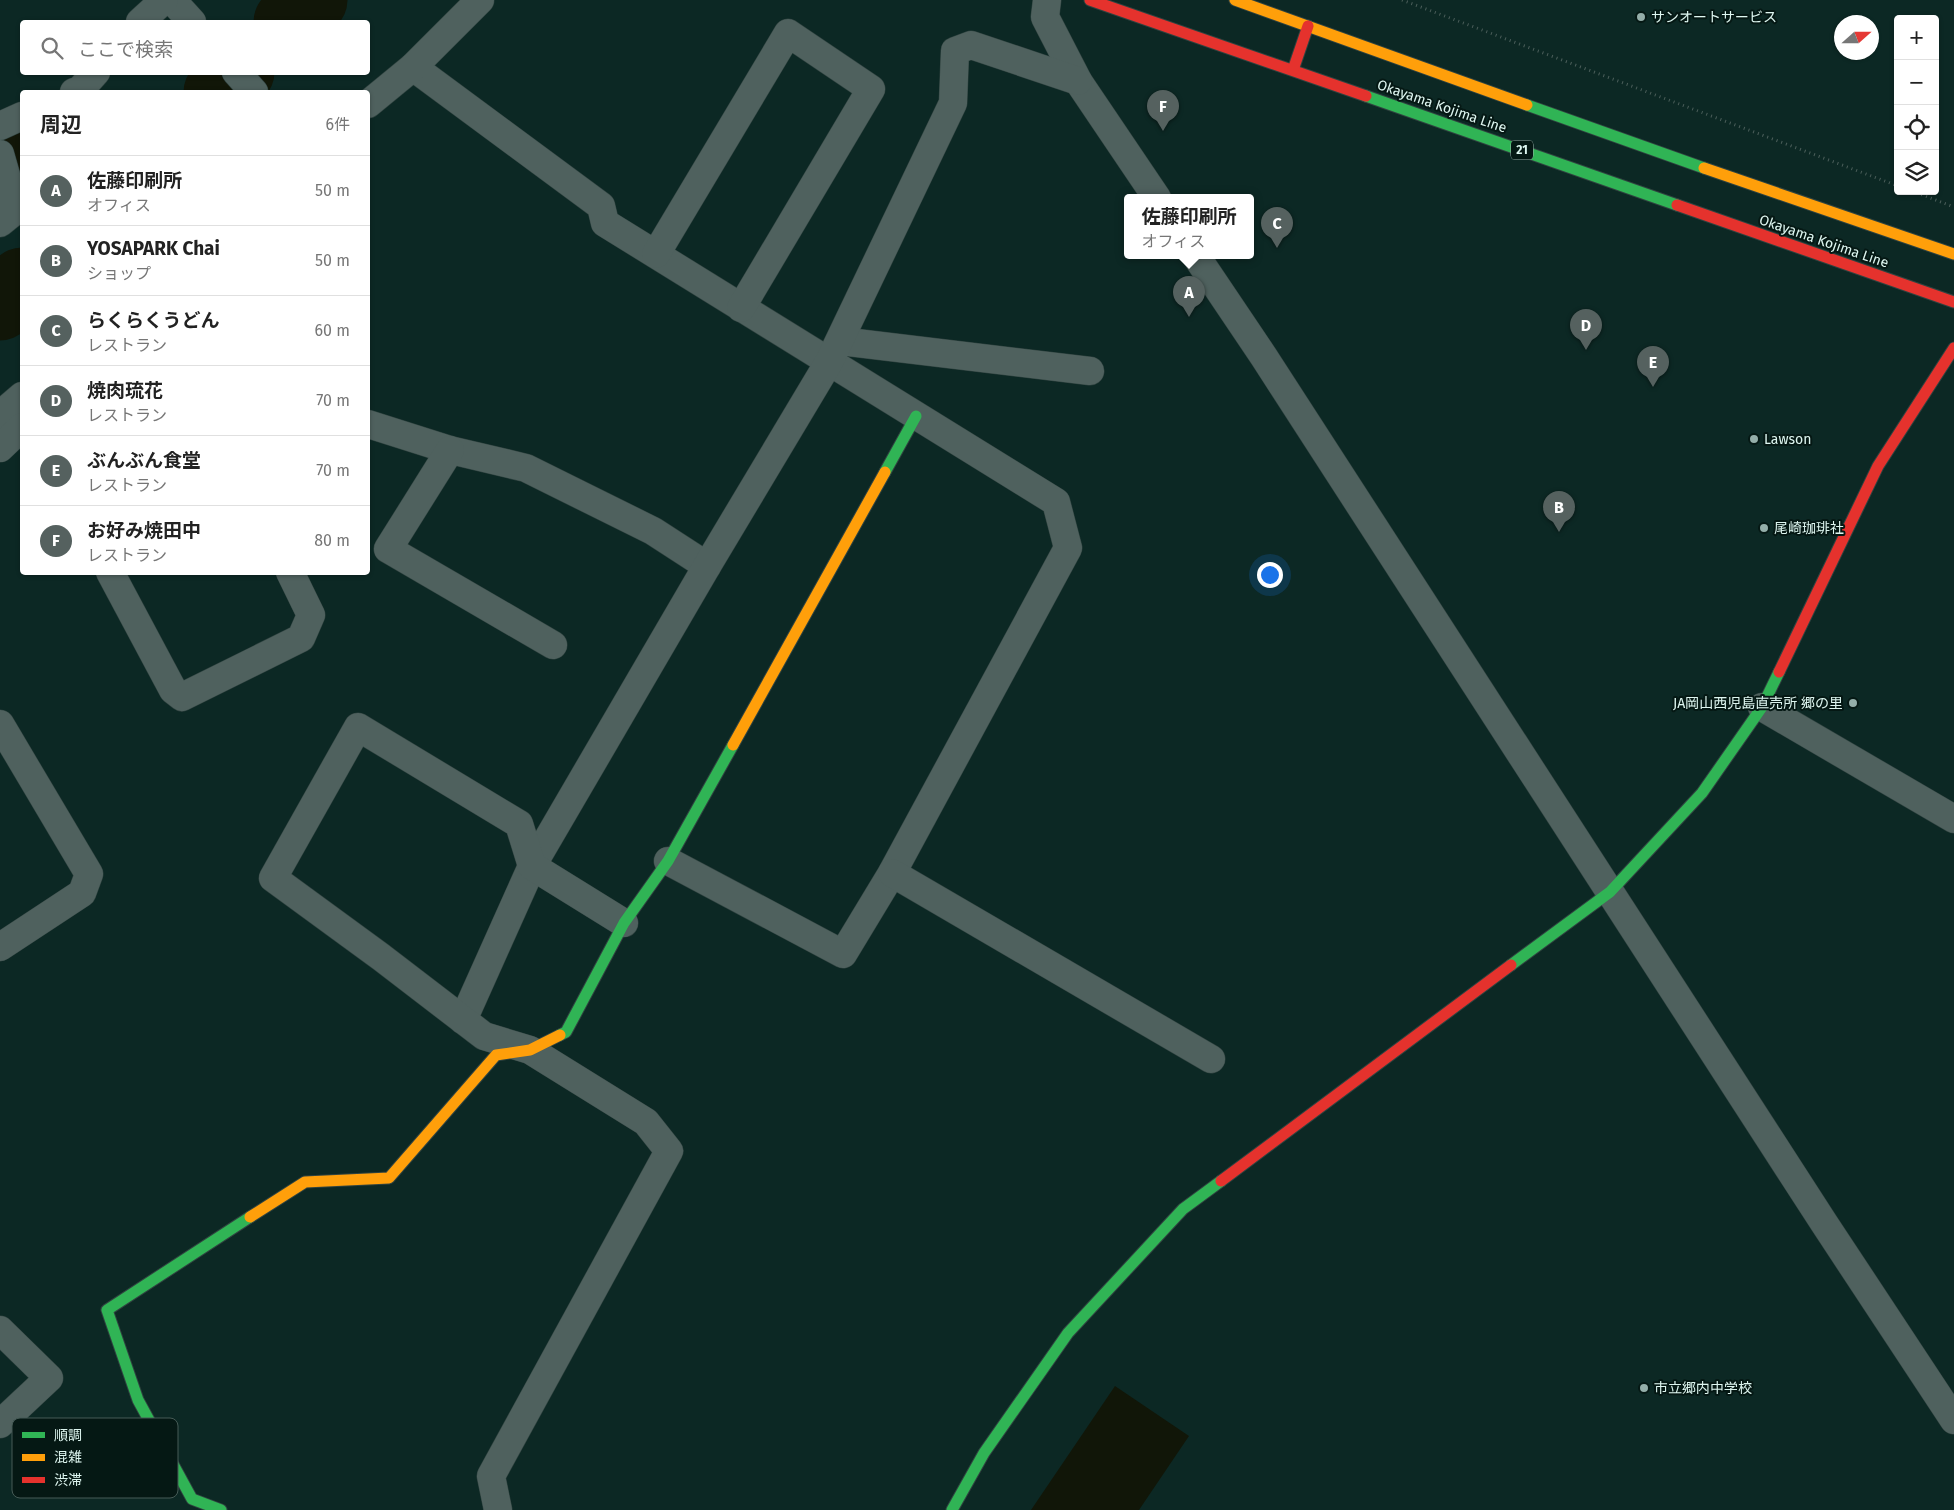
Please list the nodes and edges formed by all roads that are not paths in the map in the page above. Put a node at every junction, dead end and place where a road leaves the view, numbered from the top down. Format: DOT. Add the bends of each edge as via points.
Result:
graph roads {
  1 [pos="480,0"];
  2 [pos="1047,0"];
  3 [pos="1090,0"];
  4 [pos="1235,0"];
  5 [pos="176,7"];
  6 [pos="145,20"];
  7 [pos="1308,26"];
  8 [pos="413,67"];
  9 [pos="1293,70"];
  10 [pos="93,75"];
  11 [pos="239,75"];
  12 [pos="1078,81"];
  13 [pos="80,90"];
  14 [pos="252,90"];
  15 [pos="370,102"];
  16 [pos="20,117"];
  17 [pos="0,126"];
  18 [pos="0,154"];
  19 [pos="1154,194"];
  20 [pos="0,223"];
  21 [pos="656,254"];
  22 [pos="1954,254"];
  23 [pos="1198,259"];
  24 [pos="1954,302"];
  25 [pos="741,308"];
  26 [pos="1954,348"];
  27 [pos="834,352"];
  28 [pos="1090,371"];
  29 [pos="916,416"];
  30 [pos="370,425"];
  31 [pos="20,429"];
  32 [pos="0,448"];
  33 [pos="450,450"];
  34 [pos="707,566"];
  35 [pos="112,575"];
  36 [pos="291,575"];
  37 [pos="553,645"];
  38 [pos="1762,707"];
  39 [pos="0,724"];
  40 [pos="1954,819"];
  41 [pos="668,861"];
  42 [pos="532,866"];
  43 [pos="892,873"];
  44 [pos="1610,892"];
  45 [pos="624,923"];
  46 [pos="0,947"];
  47 [pos="463,1020"];
  48 [pos="530,1050"];
  49 [pos="1211,1059"];
  50 [pos="0,1330"];
  51 [pos="148,1418"];
  52 [pos="1954,1420"];
  53 [pos="0,1424"];
  54 [pos="178,1473"];
  55 [pos="221,1510"];
  56 [pos="498,1510"];
  57 [pos="952,1510"];
  1 -- 8 [label="street"];
  2 -- 12 [label="street" via="1045,17"];
  3 -- 9 [label="street, Okayama Kojima Line / 21"];
  4 -- 7 [label="street"];
  5 -- 6 [label="street"];
  7 -- 9 [label="street"];
  7 -- 22 [label="street" via="1714,172"];
  8 -- 15 [label="street"];
  8 -- 21 [label="street" via="601,206 605,223"];
  9 -- 24 [label="street, Okayama Kojima Line / 21"];
  10 -- 13 [label="street"];
  11 -- 14 [label="street"];
  12 -- 19 [label="street"];
  12 -- 27 [label="street" via="970,45 955,51 953,103"];
  16 -- 17 [label="street"];
  18 -- 20 [label="street" via="16,210"];
  21 -- 25 [label="street"];
  21 -- 25 [label="street" via="788,33 871,89"];
  23 -- 44 [label="street"];
  25 -- 27 [label="street"];
  26 -- 38 [label="street" via="1878,466"];
  27 -- 28 [label="street"];
  27 -- 29 [label="street"];
  27 -- 34 [label="street"];
  29 -- 41 [label="street"];
  29 -- 43 [label="street" via="1056,502 1068,548"];
  30 -- 33 [label="street"];
  31 -- 32 [label="street"];
  33 -- 34 [label="street" via="526,468 653,532"];
  33 -- 37 [label="street" via="388,549"];
  34 -- 42 [label="street"];
  35 -- 36 [label="street" via="173,690 182,697 301,638 311,615"];
  38 -- 40 [label="street"];
  38 -- 44 [label="street" via="1702,793"];
  39 -- 46 [label="street" via="88,874 82,893"];
  41 -- 43 [label="street" via="843,954"];
  41 -- 45 [label="street"];
  42 -- 45 [label="street"];
  42 -- 47 [label="street"];
  42 -- 47 [label="street" via="519,824 358,727 273,878"];
  43 -- 49 [label="street"];
  44 -- 52 [label="street"];
  44 -- 57 [label="street" via="1183,1209 1068,1333 984,1453"];
  45 -- 48 [label="street" via="566,1032"];
  47 -- 48 [label="street" via="484,1036"];
  48 -- 51 [label="street" via="496,1054 389,1178 305,1182 108,1310 138,1400"];
  48 -- 56 [label="street" via="646,1122 669,1151 491,1476"];
  50 -- 53 [label="street" via="49,1378"];
  54 -- 55 [label="street" via="192,1499"];
}
